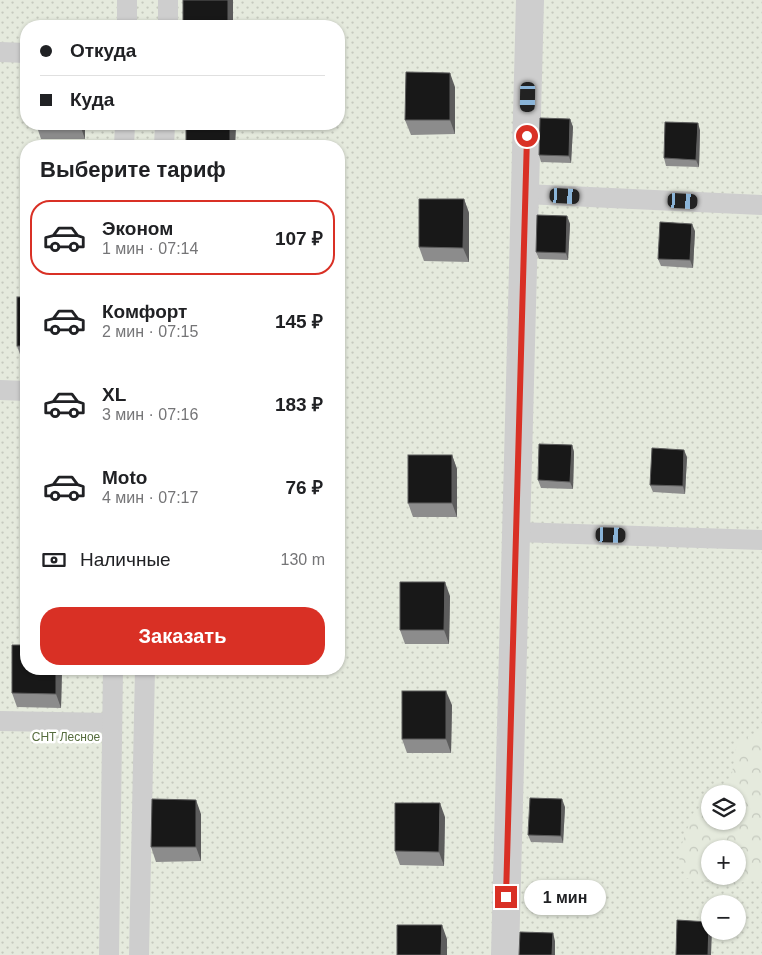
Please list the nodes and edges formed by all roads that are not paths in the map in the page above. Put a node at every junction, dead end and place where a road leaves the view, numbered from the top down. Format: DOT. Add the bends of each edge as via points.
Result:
graph roads {
  1 [pos="127,0"];
  2 [pos="168,0"];
  3 [pos="530,0"];
  4 [pos="127,20"];
  5 [pos="168,20"];
  6 [pos="0,52"];
  7 [pos="20,53"];
  8 [pos="525,194"];
  9 [pos="762,205"];
  10 [pos="0,390"];
  11 [pos="20,391"];
  12 [pos="516,532"];
  13 [pos="762,540"];
  14 [pos="113,675"];
  15 [pos="146,675"];
  16 [pos="0,721"];
  17 [pos="112,723"];
  18 [pos="110,955"];
  19 [pos="139,955"];
  20 [pos="505,955"];
  1 -- 4 [label="lane"];
  2 -- 5 [label="lane"];
  3 -- 8 [label="street"];
  6 -- 7 [label="lane"];
  8 -- 9 [label="lane"];
  8 -- 12 [label="street"];
  10 -- 11 [label="lane"];
  12 -- 13 [label="lane"];
  12 -- 20 [label="street"];
  14 -- 17 [label="lane"];
  15 -- 19 [label="lane"];
  16 -- 17 [label="lane"];
  17 -- 18 [label="lane"];
}
